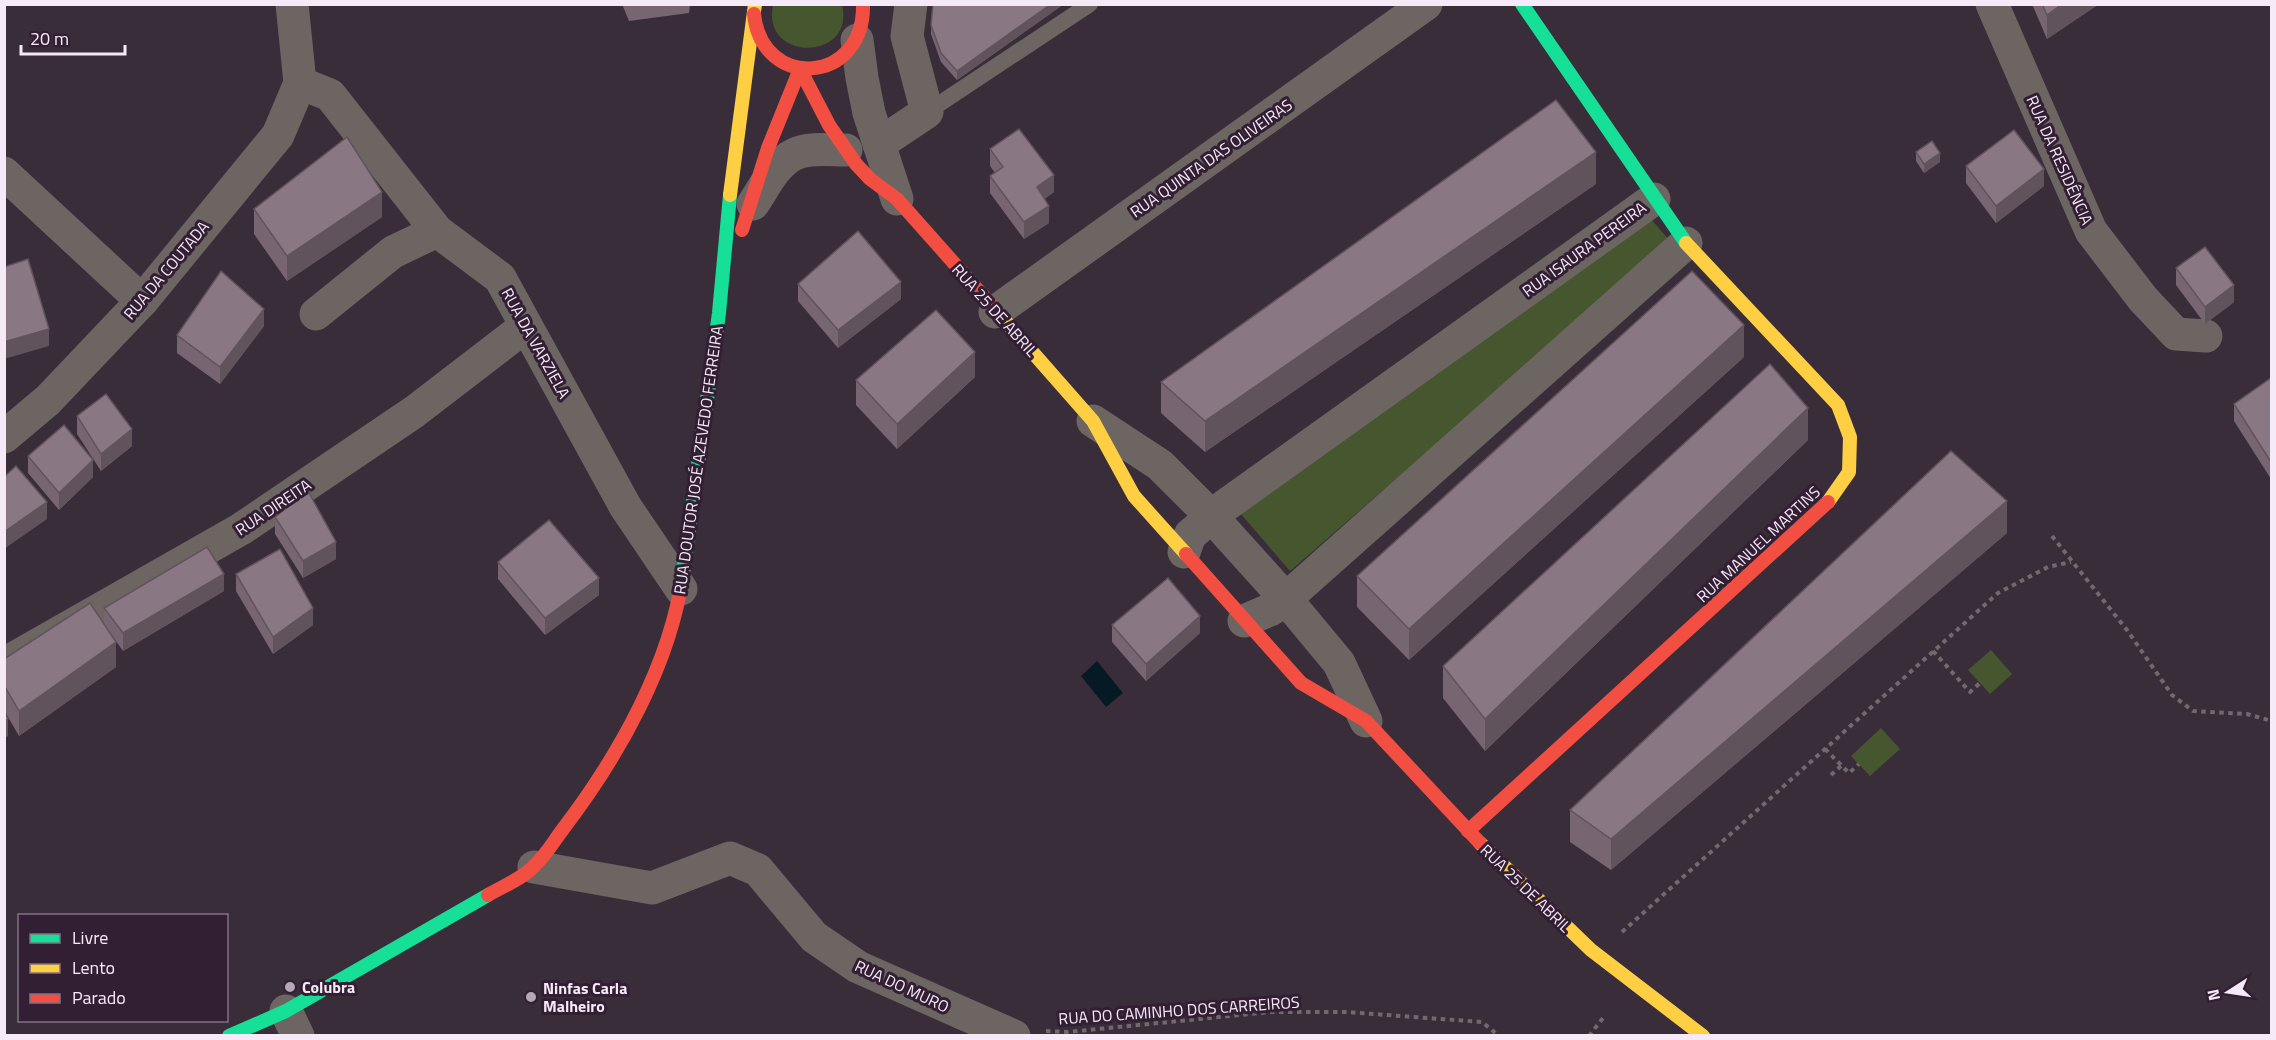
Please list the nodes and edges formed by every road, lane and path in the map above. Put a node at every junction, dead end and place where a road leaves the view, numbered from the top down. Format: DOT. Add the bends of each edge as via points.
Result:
graph roads {
  1 [pos="292,4"];
  2 [pos="863,4"];
  3 [pos="911,4"];
  4 [pos="1090,4"];
  5 [pos="1426,4"];
  6 [pos="1522,4"];
  7 [pos="1992,4"];
  8 [pos="754,9"];
  9 [pos="857,40"];
  10 [pos="800,69"];
  11 [pos="300,83"];
  12 [pos="927,112"];
  13 [pos="879,144"];
  14 [pos="846,150"];
  15 [pos="4,173"];
  16 [pos="897,199"];
  17 [pos="1654,199"];
  18 [pos="747,213"];
  19 [pos="436,231"];
  20 [pos="1686,243"];
  21 [pos="142,301"];
  22 [pos="995,312"];
  23 [pos="718,313"];
  24 [pos="316,314"];
  25 [pos="526,326"];
  26 [pos="2206,336"];
  27 [pos="1093,421"];
  28 [pos="4,437"];
  29 [pos="1211,516"];
  30 [pos="2052,536"];
  31 [pos="1184,552"];
  32 [pos="2071,562"];
  33 [pos="681,589"];
  34 [pos="1285,598"];
  35 [pos="1245,621"];
  36 [pos="1933,651"];
  37 [pos="4,664"];
  38 [pos="1980,683"];
  39 [pos="1366,721"];
  40 [pos="2271,721"];
  41 [pos="1825,749"];
  42 [pos="1859,764"];
  43 [pos="1841,766"];
  44 [pos="1831,775"];
  45 [pos="1468,831"];
  46 [pos="534,867"];
  47 [pos="1591,950"];
  48 [pos="1603,1018"];
  49 [pos="292,1023"];
  50 [pos="1007,1033"];
  51 [pos="229,1035"];
  52 [pos="1499,1035"];
  53 [pos="1589,1035"];
  54 [pos="1703,1035"];
  1 -- 11 [label="street"];
  2 -- 9 [label="street" via="863,23"];
  3 -- 12 [label="street" via="907,36"];
  4 -- 12 [label="lane"];
  5 -- 22 [label="street, RUA QUINTA DAS OLIVEIRAS"];
  6 -- 17 [label="street"];
  7 -- 26 [label="street, RUA DA RESIDÊNCIA" via="2091,231 2143,299 2176,334"];
  8 -- 10 [label="street, RUA DOUTOR JOSÉ AZEVEDO FERREIRA" via="756,31 765,48 782,62"];
  8 -- 23 [label="street, RUA DOUTOR JOSÉ AZEVEDO FERREIRA"];
  9 -- 10 [label="street" via="834,63"];
  9 -- 13 [label="street" via="869,112"];
  10 -- 14 [label="street"];
  10 -- 18 [label="street, RUA DOUTOR JOSÉ AZEVEDO FERREIRA" via="761,161"];
  11 -- 19 [label="street, RUA DA VARZIELA" via="330,95"];
  11 -- 21 [label="street, RUA DA COUTADA" via="278,135"];
  12 -- 13 [label="street"];
  13 -- 16 [label="street"];
  14 -- 16 [label="street" via="868,176"];
  14 -- 18 [label="street, RUA DOUTOR JOSÉ AZEVEDO FERREIRA" via="795,154 778,167"];
  15 -- 21 [label="street"];
  16 -- 22 [label="street, RUA 25 DE ABRIL"];
  17 -- 20 [label="street, RUA ISAURA PEREIRA"];
  17 -- 29 [label="street, RUA ISAURA PEREIRA"];
  18 -- 23 [label="street, RUA DOUTOR JOSÉ AZEVEDO FERREIRA"];
  19 -- 24 [label="street" via="393,252"];
  19 -- 25 [label="street, RUA DA VARZIELA" via="500,278"];
  20 -- 34 [label="street"];
  20 -- 45 [label="street, RUA MANUEL MARTINS" via="1838,405 1850,437 1849,472 1832,498"];
  21 -- 28 [label="street, RUA DA COUTADA" via="48,400"];
  22 -- 27 [label="street, RUA 25 DE ABRIL"];
  23 -- 33 [label="street, RUA DOUTOR JOSÉ AZEVEDO FERREIRA"];
  25 -- 33 [label="street, RUA DA VARZIELA" via="625,506"];
  25 -- 37 [label="street, RUA DIREITA" via="414,412 242,529"];
  27 -- 29 [label="street, RUA 25 DE ABRIL" via="1161,465"];
  27 -- 31 [label="street, RUA 25 DE ABRIL" via="1134,496"];
  29 -- 31 [label="street" via="1190,535"];
  29 -- 34 [label="street, RUA 25 DE ABRIL"];
  30 -- 32 [label="path"];
  31 -- 35 [label="street, RUA 25 DE ABRIL"];
  32 -- 36 [label="path" via="2048,567 1998,593"];
  32 -- 40 [label="path" via="2127,630 2172,695 2193,711 2247,714"];
  33 -- 46 [label="street, RUA DOUTOR JOSÉ AZEVEDO FERREIRA" via="661,657 637,714 590,794"];
  34 -- 35 [label="street" via="1272,609"];
  34 -- 39 [label="street, RUA 25 DE ABRIL" via="1339,663"];
  35 -- 39 [label="street, RUA 25 DE ABRIL" via="1301,683"];
  36 -- 38 [label="path" via="1970,692"];
  36 -- 41 [label="path"];
  39 -- 45 [label="street, RUA 25 DE ABRIL"];
  41 -- 43 [label="path"];
  41 -- 47 [label="path" via="1622,932"];
  42 -- 43 [label="path" via="1849,773"];
  43 -- 44 [label="path"];
  45 -- 47 [label="street, RUA 25 DE ABRIL"];
  46 -- 49 [label="street, RUA DOUTOR JOSÉ AZEVEDO FERREIRA"];
  46 -- 50 [label="street, RUA DO MURO" via="652,888 730,858 758,870 814,937 858,967"];
  47 -- 54 [label="street, RUA 25 DE ABRIL"];
  48 -- 53 [label="path"];
  49 -- 51 [label="street, RUA DOUTOR JOSÉ AZEVEDO FERREIRA"];
  50 -- 52 [label="path, RUA DO CAMINHO DOS CARREIROS" via="1068,1032 1270,1012 1346,1012 1482,1022"];
}
